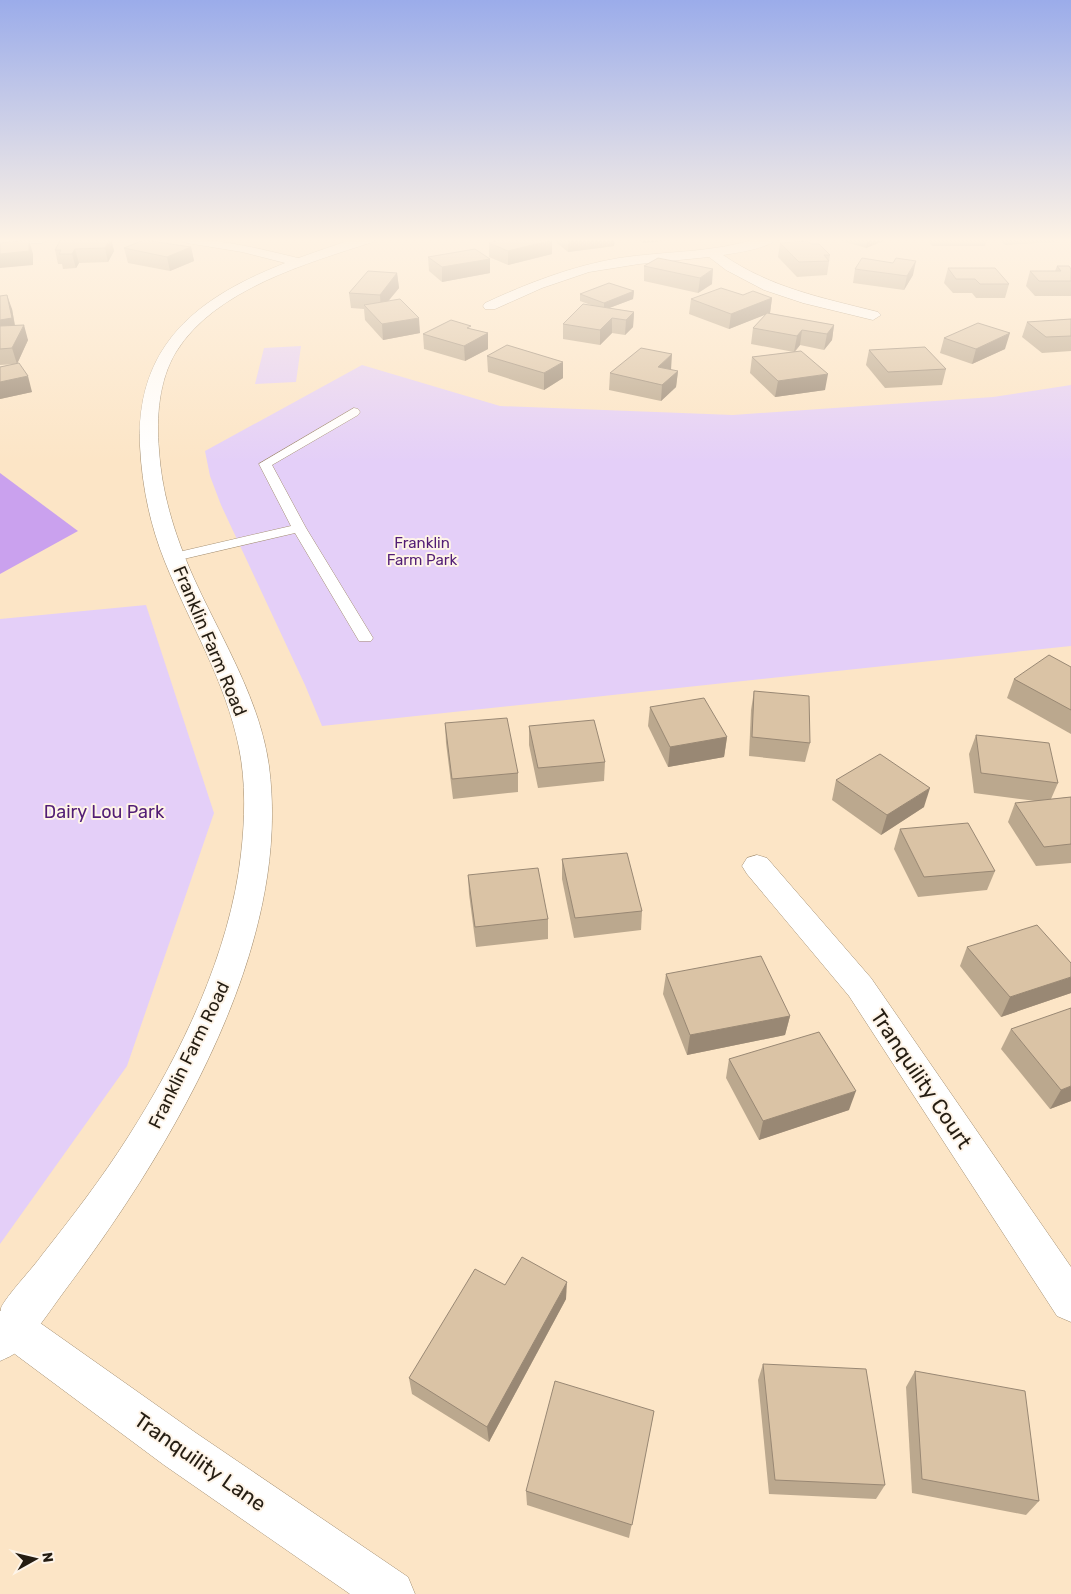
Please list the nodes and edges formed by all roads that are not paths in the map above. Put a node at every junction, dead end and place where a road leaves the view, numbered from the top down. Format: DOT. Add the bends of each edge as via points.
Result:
graph roads {
  1 [pos="203,313"];
  2 [pos="867,313"];
  3 [pos="873,315"];
  4 [pos="354,412"];
  5 [pos="299,528"];
  6 [pos="175,557"];
  7 [pos="365,638"];
  8 [pos="758,866"];
  9 [pos="1071,1302"];
  10 [pos="6,1333"];
  11 [pos="391,1594"];
  1 -- 6 [label="main road, Franklin Farm Road" via="164,356 157,371 150,406 150,453 160,518"];
  2 -- 3 [label="main road"];
  4 -- 5 [label="lane" via="265,464"];
  5 -- 6 [label="lane"];
  5 -- 7 [label="lane"];
  6 -- 10 [label="main road, Franklin Farm Road" via="238,699 254,756 257,833 249,900 228,973 208,1022 157,1124 95,1219"];
  8 -- 9 [label="main road, Tranquility Court" via="860,987"];
  10 -- 11 [label="main road, Tranquility Lane"];
}
